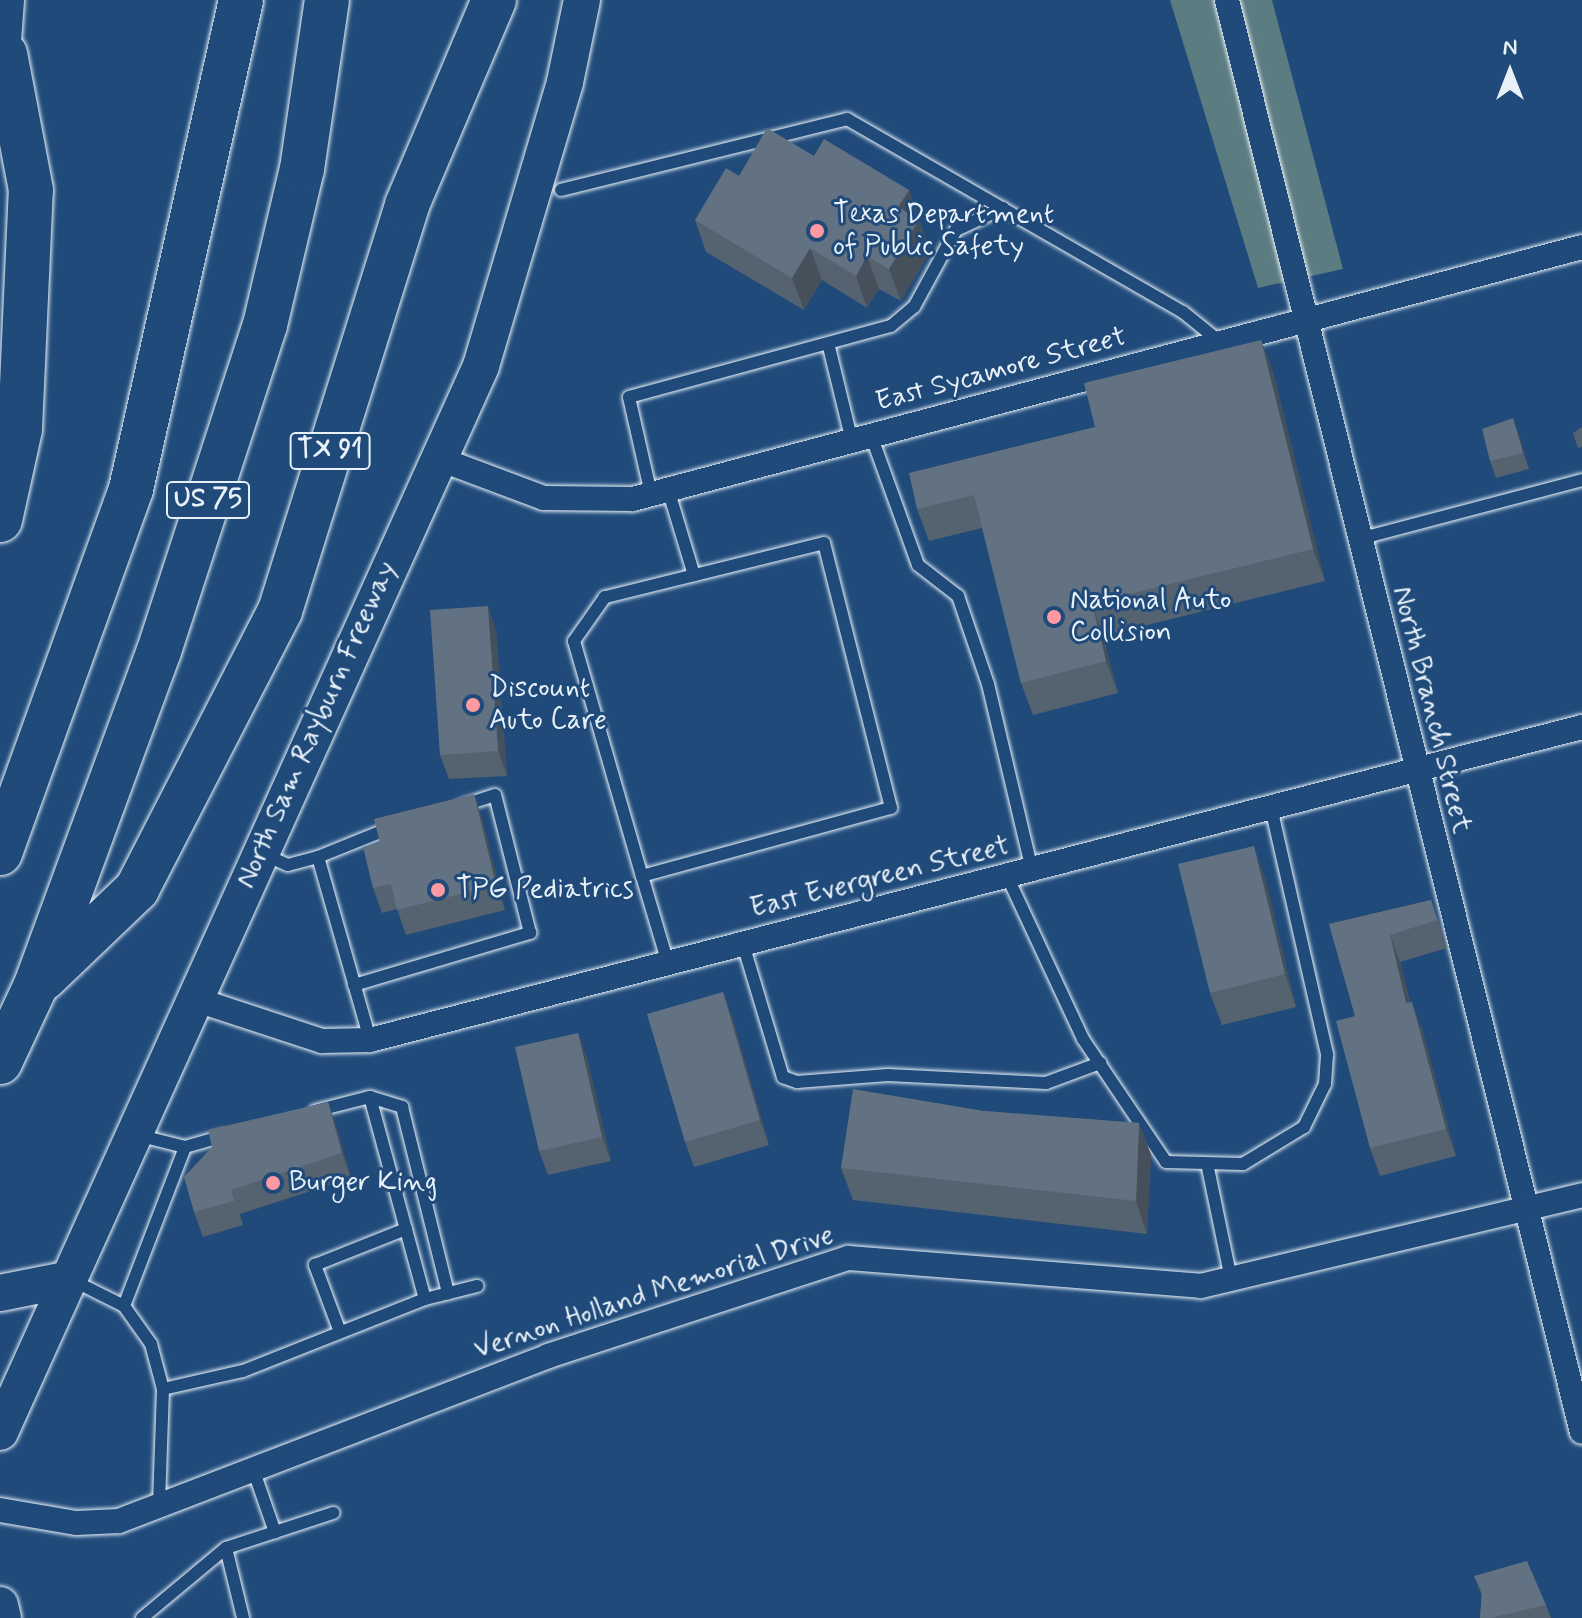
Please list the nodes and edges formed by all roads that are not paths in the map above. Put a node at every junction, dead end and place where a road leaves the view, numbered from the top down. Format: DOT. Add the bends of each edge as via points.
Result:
graph roads {
  1 [pos="6,0"];
  2 [pos="241,0"];
  3 [pos="327,0"];
  4 [pos="494,0"];
  5 [pos="582,0"];
  6 [pos="1227,0"];
  7 [pos="2,69"];
  8 [pos="561,190"];
  9 [pos="1003,208"];
  10 [pos="1582,247"];
  11 [pos="1305,320"];
  12 [pos="1220,342"];
  13 [pos="829,347"];
  14 [pos="862,438"];
  15 [pos="437,458"];
  16 [pos="1582,480"];
  17 [pos="660,492"];
  18 [pos="0,520"];
  19 [pos="1359,539"];
  20 [pos="694,575"];
  21 [pos="1582,727"];
  22 [pos="1415,771"];
  23 [pos="1271,808"];
  24 [pos="450,810"];
  25 [pos="404,824"];
  26 [pos="0,853"];
  27 [pos="260,853"];
  28 [pos="318,857"];
  29 [pos="1032,870"];
  30 [pos="642,876"];
  31 [pos="1007,876"];
  32 [pos="743,944"];
  33 [pos="668,963"];
  34 [pos="36,985"];
  35 [pos="354,985"];
  36 [pos="194,999"];
  37 [pos="370,1040"];
  38 [pos="0,1062"];
  39 [pos="1100,1063"];
  40 [pos="370,1097"];
  41 [pos="294,1117"];
  42 [pos="238,1132"];
  43 [pos="134,1135"];
  44 [pos="185,1147"];
  45 [pos="1208,1168"];
  46 [pos="1582,1195"];
  47 [pos="1524,1211"];
  48 [pos="406,1229"];
  49 [pos="70,1279"];
  50 [pos="1231,1279"];
  51 [pos="477,1286"];
  52 [pos="0,1293"];
  53 [pos="448,1293"];
  54 [pos="425,1299"];
  55 [pos="124,1306"];
  56 [pos="340,1332"];
  57 [pos="163,1389"];
  58 [pos="0,1432"];
  59 [pos="1582,1432"];
  60 [pos="253,1469"];
  61 [pos="159,1506"];
  62 [pos="0,1510"];
  63 [pos="333,1513"];
  64 [pos="275,1532"];
  65 [pos="226,1548"];
  66 [pos="0,1605"];
  67 [pos="3,1618"];
  68 [pos="142,1618"];
  69 [pos="243,1618"];
  1 -- 7 [label="main road"];
  2 -- 26 [label="highway, US 75" via="131,489"];
  3 -- 34 [label="highway, US 75" via="302,169 265,325 159,651"];
  4 -- 34 [label="highway, TX 91" via="407,205 280,611 137,889"];
  5 -- 15 [label="main road, North Sam Rayburn Freeway" via="481,366"];
  6 -- 11 [label="street, North Branch Street"];
  7 -- 18 [label="highway" via="31,190 20,429"];
  8 -- 9 [label="lane" via="847,119"];
  9 -- 12 [label="lane" via="1183,312"];
  9 -- 13 [label="lane" via="956,230 914,307 891,326"];
  10 -- 11 [label="street, East Sycamore Street"];
  11 -- 12 [label="street, East Sycamore Street"];
  11 -- 19 [label="street, North Branch Street"];
  12 -- 14 [label="street, East Sycamore Street"];
  13 -- 14 [label="lane"];
  13 -- 17 [label="lane" via="629,397"];
  14 -- 17 [label="street, East Sycamore Street"];
  14 -- 29 [label="lane" via="918,565 958,596 988,684"];
  15 -- 17 [label="street, East Sycamore Street" via="544,498 589,502"];
  15 -- 27 [label="main road, North Sam Rayburn Freeway"];
  16 -- 19 [label="lane"];
  17 -- 20 [label="lane"];
  19 -- 22 [label="street, North Branch Street"];
  20 -- 30 [label="lane" via="605,597 574,641"];
  20 -- 30 [label="lane" via="824,543 891,808"];
  21 -- 22 [label="street, East Evergreen Street"];
  22 -- 23 [label="street, East Evergreen Street"];
  22 -- 47 [label="street, North Branch Street"];
  23 -- 29 [label="street, East Evergreen Street"];
  23 -- 45 [label="lane" via="1327,1054 1325,1084 1304,1127 1243,1164"];
  24 -- 35 [label="lane" via="495,795 530,933"];
  25 -- 28 [label="lane"];
  27 -- 28 [label="lane" via="288,865"];
  27 -- 36 [label="main road, North Sam Rayburn Freeway"];
  28 -- 35 [label="lane"];
  29 -- 31 [label="street, East Evergreen Street"];
  30 -- 33 [label="lane"];
  31 -- 32 [label="street, East Evergreen Street"];
  31 -- 39 [label="lane"];
  32 -- 33 [label="street, East Evergreen Street"];
  32 -- 39 [label="lane" via="783,1077 797,1082 888,1075 1046,1083"];
  33 -- 37 [label="street, East Evergreen Street"];
  34 -- 38 [label="highway, US 75"];
  35 -- 37 [label="lane"];
  36 -- 37 [label="street, East Evergreen Street" via="309,1038"];
  36 -- 43 [label="main road, North Sam Rayburn Freeway"];
  39 -- 45 [label="lane" via="1166,1162"];
  40 -- 41 [label="lane"];
  40 -- 48 [label="lane"];
  40 -- 53 [label="lane" via="402,1107"];
  42 -- 44 [label="lane"];
  43 -- 44 [label="lane"];
  43 -- 49 [label="main road, North Sam Rayburn Freeway"];
  44 -- 55 [label="lane"];
  45 -- 50 [label="lane"];
  46 -- 47 [label="street, Vernon Holland Memorial Drive"];
  47 -- 50 [label="street, Vernon Holland Memorial Drive"];
  47 -- 59 [label="street, North Branch Street"];
  48 -- 54 [label="lane"];
  48 -- 56 [label="lane" via="315,1265"];
  49 -- 52 [label="main road"];
  49 -- 55 [label="lane"];
  49 -- 58 [label="main road, North Sam Rayburn Freeway"];
  50 -- 60 [label="street, Vernon Holland Memorial Drive" via="1201,1286 848,1258 548,1356"];
  51 -- 53 [label="lane"];
  53 -- 54 [label="lane"];
  54 -- 56 [label="lane"];
  55 -- 57 [label="lane" via="151,1344"];
  56 -- 57 [label="lane" via="243,1371"];
  57 -- 61 [label="lane"];
  60 -- 61 [label="street, Vernon Holland Memorial Drive"];
  60 -- 64 [label="lane"];
  61 -- 62 [label="street, Vernon Holland Memorial Drive" via="119,1521 76,1523"];
  63 -- 64 [label="lane"];
  64 -- 65 [label="lane"];
  65 -- 68 [label="lane"];
  65 -- 69 [label="lane"];
  66 -- 67 [label="main road"];
}
